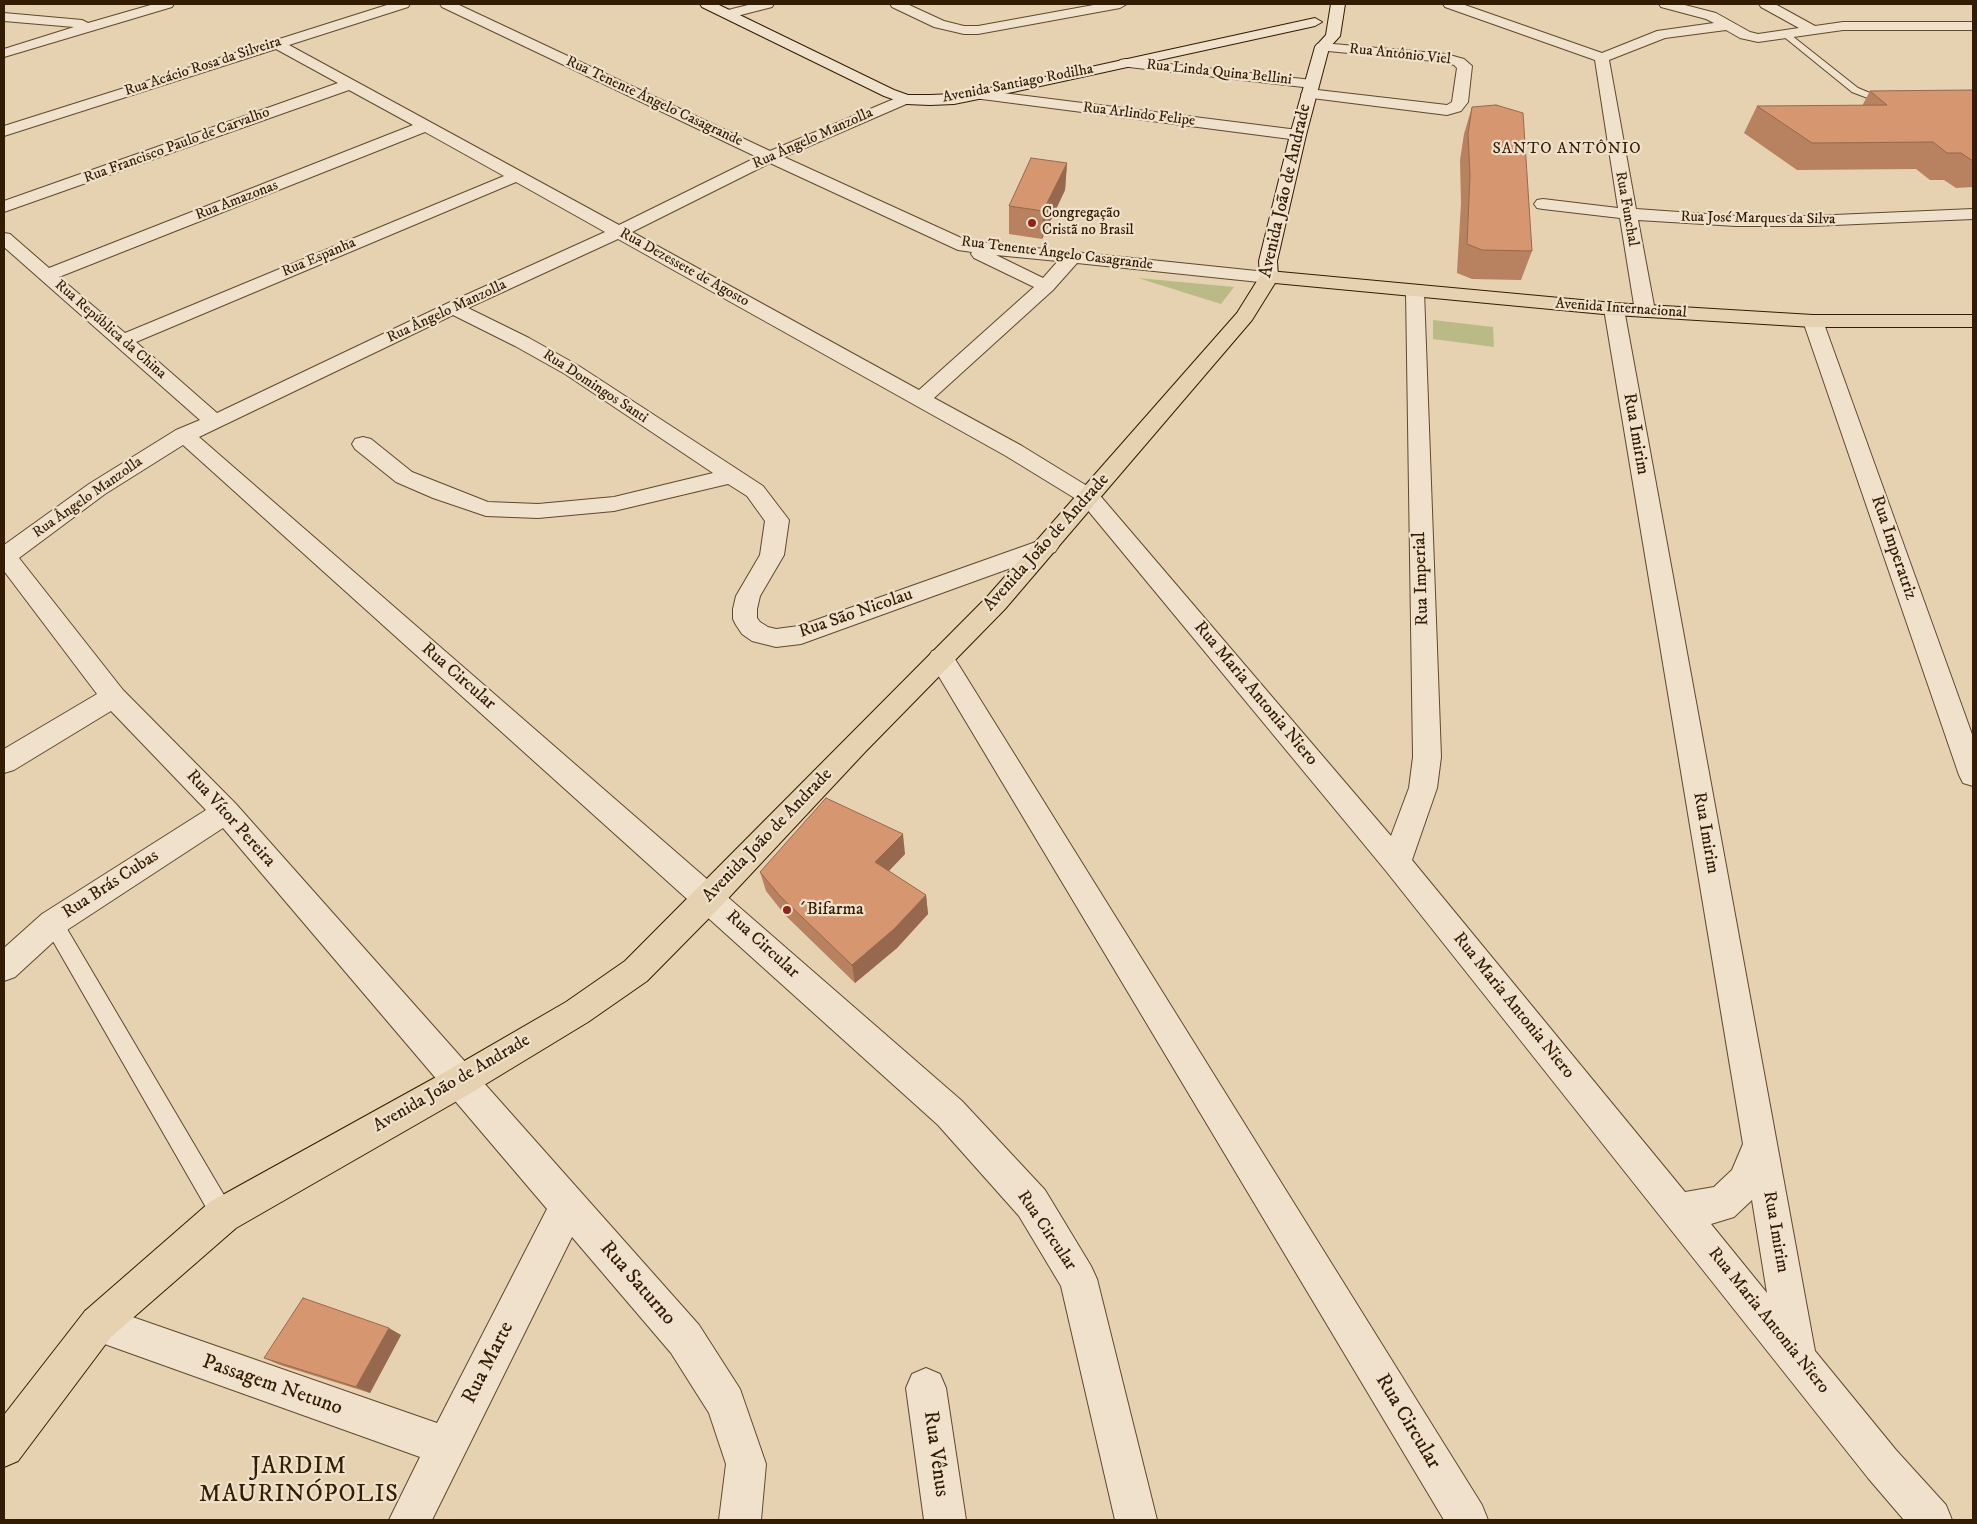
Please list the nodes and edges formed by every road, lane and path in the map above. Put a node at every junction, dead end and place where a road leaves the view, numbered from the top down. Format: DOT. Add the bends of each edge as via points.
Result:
graph roads {
  1 [pos="167,4"];
  2 [pos="403,4"];
  3 [pos="448,4"];
  4 [pos="707,4"];
  5 [pos="767,4"];
  6 [pos="897,4"];
  7 [pos="1120,4"];
  8 [pos="1338,4"];
  9 [pos="1450,4"];
  10 [pos="1666,4"];
  11 [pos="1766,4"];
  12 [pos="1061,8"];
  13 [pos="1886,12"];
  14 [pos="729,14"];
  15 [pos="4,16"];
  16 [pos="1730,25"];
  17 [pos="1908,25"];
  18 [pos="96,26"];
  19 [pos="1973,26"];
  20 [pos="1813,30"];
  21 [pos="1320,31"];
  22 [pos="1786,34"];
  23 [pos="277,44"];
  24 [pos="4,53"];
  25 [pos="1602,58"];
  26 [pos="1125,63"];
  27 [pos="350,84"];
  28 [pos="1311,89"];
  29 [pos="979,95"];
  30 [pos="906,99"];
  31 [pos="1899,106"];
  32 [pos="426,126"];
  33 [pos="4,131"];
  34 [pos="1298,135"];
  35 [pos="770,157"];
  36 [pos="517,176"];
  37 [pos="1543,204"];
  38 [pos="4,208"];
  39 [pos="1627,214"];
  40 [pos="1973,214"];
  41 [pos="619,232"];
  42 [pos="4,238"];
  43 [pos="964,246"];
  44 [pos="1072,257"];
  45 [pos="47,276"];
  46 [pos="1270,277"];
  47 [pos="1046,286"];
  48 [pos="1414,291"];
  49 [pos="454,308"];
  50 [pos="1614,310"];
  51 [pos="1644,311"];
  52 [pos="1813,321"];
  53 [pos="1973,321"];
  54 [pos="122,341"];
  55 [pos="921,399"];
  56 [pos="216,422"];
  57 [pos="184,435"];
  58 [pos="363,444"];
  59 [pos="730,476"];
  60 [pos="1089,497"];
  61 [pos="1048,546"];
  62 [pos="4,556"];
  63 [pos="941,658"];
  64 [pos="114,697"];
  65 [pos="4,762"];
  66 [pos="1973,775"];
  67 [pos="226,812"];
  68 [pos="1396,862"];
  69 [pos="709,898"];
  70 [pos="52,923"];
  71 [pos="4,967"];
  72 [pos="458,1082"];
  73 [pos="1760,1144"];
  74 [pos="568,1206"];
  75 [pos="1679,1211"];
  76 [pos="223,1214"];
  77 [pos="98,1324"];
  78 [pos="1797,1357"];
  79 [pos="926,1388"];
  80 [pos="4,1447"];
  81 [pos="446,1447"];
  82 [pos="410,1520"];
  83 [pos="740,1520"];
  84 [pos="945,1520"];
  85 [pos="1136,1520"];
  86 [pos="1467,1520"];
  87 [pos="1931,1520"];
  1 -- 18 [label="street"];
  2 -- 23 [label="street, Rua Acácio Rosa da Silveira"];
  3 -- 35 [label="street, Rua Tenente Ângelo Casagrande"];
  4 -- 14 [label="street, Avenida Santiago Rodilha"];
  5 -- 14 [label="street"];
  6 -- 12 [label="street" via="939,24 964,30 978,30"];
  7 -- 12 [label="street"];
  8 -- 21 [label="street, Avenida João de Andrade" via="1333,36"];
  9 -- 25 [label="street"];
  10 -- 16 [label="street" via="1697,11"];
  11 -- 20 [label="street"];
  13 -- 17 [label="street"];
  14 -- 30 [label="street, Avenida Santiago Rodilha"];
  15 -- 18 [label="street"];
  16 -- 22 [label="street" via="1758,38"];
  16 -- 25 [label="street" via="1662,34"];
  17 -- 19 [label="street"];
  17 -- 20 [label="street"];
  18 -- 24 [label="street"];
  20 -- 22 [label="street"];
  21 -- 26 [label="street, Avenida Santiago Rodilha" via="1287,28"];
  21 -- 28 [label="street, Avenida João de Andrade"];
  21 -- 28 [label="street, Rua Antônio Viel" via="1459,62 1465,66 1460,102 1456,108 1447,110"];
  22 -- 31 [label="lane" via="1855,90"];
  23 -- 27 [label="street, Rua Dezessete de Agosto"];
  23 -- 33 [label="street, Rua Acácio Rosa da Silveira"];
  25 -- 39 [label="street, Rua Funchal"];
  26 -- 28 [label="street, Rua Linda Quina Bellini"];
  26 -- 29 [label="street, Avenida Santiago Rodilha"];
  27 -- 32 [label="street, Rua Dezessete de Agosto"];
  27 -- 38 [label="street, Rua Francisco Paulo de Carvalho"];
  28 -- 34 [label="street, Avenida João de Andrade"];
  29 -- 30 [label="street, Avenida Santiago Rodilha" via="954,99"];
  29 -- 34 [label="street, Rua Arlindo Felipe"];
  30 -- 35 [label="street, Rua Ângelo Manzolla"];
  32 -- 36 [label="street, Rua Dezessete de Agosto"];
  32 -- 45 [label="street, Rua Amazonas"];
  34 -- 46 [label="street, Avenida João de Andrade" via="1268,261"];
  35 -- 41 [label="street, Rua Ângelo Manzolla"];
  35 -- 43 [label="street, Rua Tenente Ângelo Casagrande"];
  36 -- 41 [label="street, Rua Dezessete de Agosto"];
  36 -- 54 [label="street, Rua Espanha"];
  37 -- 39 [label="street, Rua José Marques da Silva"];
  39 -- 40 [label="street, Rua José Marques da Silva" via="1811,222"];
  39 -- 51 [label="street, Rua Funchal"];
  41 -- 49 [label="street, Rua Ângelo Manzolla"];
  41 -- 55 [label="street, Rua Dezessete de Agosto"];
  42 -- 45 [label="street, Rua República da China"];
  43 -- 44 [label="street, Rua Tenente Ângelo Casagrande"];
  43 -- 47 [label="street"];
  44 -- 46 [label="street, Rua Tenente Ângelo Casagrande"];
  44 -- 47 [label="street"];
  45 -- 54 [label="street, Rua República da China"];
  46 -- 48 [label="main road, Avenida Internacional"];
  46 -- 60 [label="main road, Avenida João de Andrade" via="1245,316"];
  47 -- 55 [label="street"];
  48 -- 50 [label="main road, Avenida Internacional"];
  48 -- 68 [label="street, Rua Imperial" via="1427,757 1423,788"];
  49 -- 56 [label="street, Rua Ângelo Manzolla"];
  49 -- 59 [label="street, Rua Domingos Santi" via="572,370"];
  50 -- 51 [label="main road, Avenida Internacional"];
  50 -- 73 [label="street, Rua Imirim"];
  51 -- 52 [label="main road, Avenida Internacional"];
  52 -- 53 [label="main road, Avenida Internacional"];
  52 -- 66 [label="street, Rua Imperatriz"];
  54 -- 56 [label="street, Rua República da China"];
  55 -- 60 [label="street, Rua Dezessete de Agosto"];
  56 -- 57 [label="street, Rua Ângelo Manzolla"];
  57 -- 62 [label="street, Rua Ângelo Manzolla" via="97,489"];
  57 -- 69 [label="street, Rua Circular"];
  58 -- 59 [label="street" via="404,477 486,509 538,511 614,504"];
  59 -- 61 [label="street, Rua São Nicolau" via="755,490 777,520 772,555 748,596 745,619 761,635 776,638 801,635"];
  60 -- 61 [label="main road, Avenida João de Andrade"];
  60 -- 68 [label="street, Rua Maria Antonia Niero"];
  61 -- 63 [label="main road, Avenida João de Andrade"];
  62 -- 64 [label="street, Rua Vítor Pereira"];
  63 -- 69 [label="main road, Avenida João de Andrade"];
  63 -- 86 [label="street, Rua Circular"];
  64 -- 65 [label="street"];
  64 -- 67 [label="street, Rua Vítor Pereira"];
  67 -- 70 [label="street, Rua Brás Cubas"];
  67 -- 72 [label="street, Rua Vítor Pereira"];
  68 -- 75 [label="street, Rua Maria Antonia Niero"];
  69 -- 72 [label="main road, Avenida João de Andrade" via="636,971 577,1012"];
  69 -- 85 [label="street, Rua Circular" via="950,1113 1032,1203 1078,1279"];
  70 -- 71 [label="street, Rua Brás Cubas"];
  70 -- 76 [label="lane"];
  72 -- 74 [label="street, Rua Saturno"];
  72 -- 76 [label="main road, Avenida João de Andrade"];
  73 -- 75 [label="street" via="1745,1182 1730,1197 1721,1204"];
  73 -- 78 [label="street, Rua Imirim"];
  74 -- 81 [label="street, Rua Marte"];
  74 -- 83 [label="street, Rua Saturno" via="685,1339 726,1403 746,1464"];
  75 -- 78 [label="street, Rua Maria Antonia Niero"];
  76 -- 77 [label="main road, Avenida João de Andrade"];
  77 -- 80 [label="main road, Avenida João de Andrade"];
  77 -- 81 [label="street, Passagem Netuno"];
  78 -- 87 [label="street, Rua Maria Antonia Niero"];
  79 -- 84 [label="street, Rua Vênus"];
  81 -- 82 [label="street, Rua Marte"];
}
